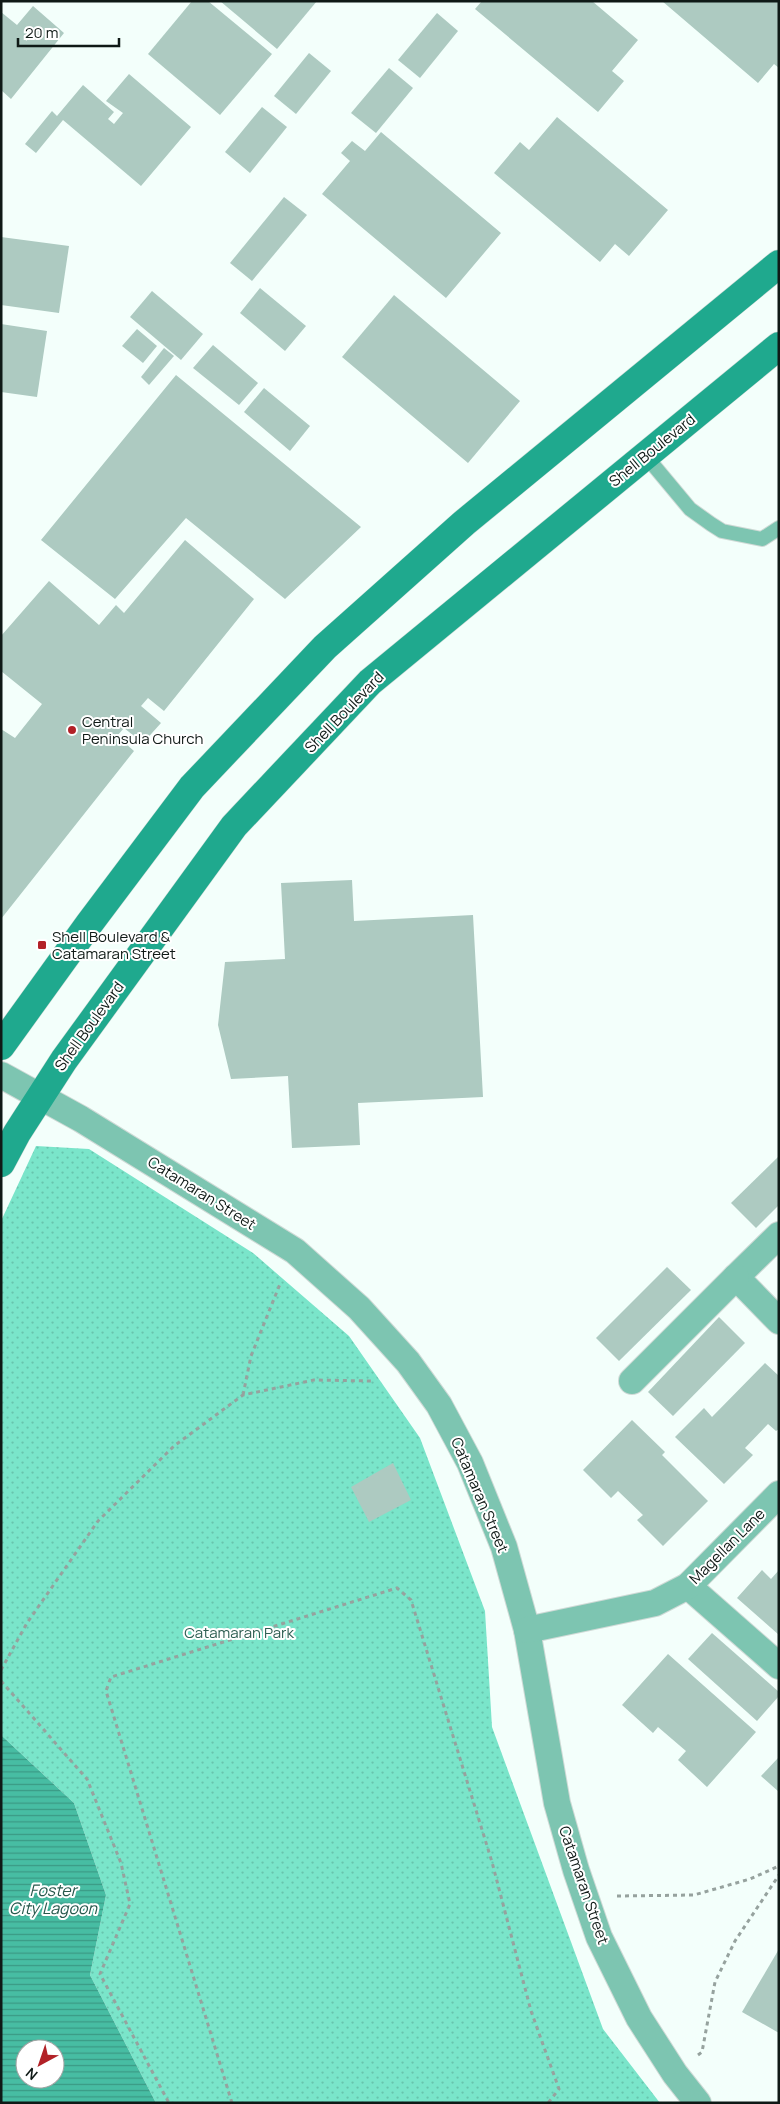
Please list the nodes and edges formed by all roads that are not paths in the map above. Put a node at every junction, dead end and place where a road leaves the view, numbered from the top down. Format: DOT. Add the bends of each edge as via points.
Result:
graph roads {
  1 [pos="779,264"];
  2 [pos="779,346"];
  3 [pos="645,455"];
  4 [pos="779,528"];
  5 [pos="1,1046"];
  6 [pos="1,1074"];
  7 [pos="40,1097"];
  8 [pos="1,1163"];
  9 [pos="779,1235"];
  10 [pos="736,1277"];
  11 [pos="779,1321"];
  12 [pos="632,1381"];
  13 [pos="775,1505"];
  14 [pos="688,1586"];
  15 [pos="527,1630"];
  16 [pos="779,1666"];
  17 [pos="698,2103"];
  1 -- 5 [label="main road" via="464,524 325,647 192,786"];
  2 -- 3 [label="main road, Shell Boulevard"];
  3 -- 4 [label="lane" via="690,509 722,531 762,538"];
  3 -- 7 [label="main road, Shell Boulevard" via="370,682 234,826"];
  6 -- 7 [label="street, Catamaran Street"];
  7 -- 8 [label="main road, Shell Boulevard"];
  7 -- 15 [label="street, Catamaran Street" via="295,1251 359,1308 396,1348 439,1405 470,1463 504,1547"];
  9 -- 10 [label="street"];
  10 -- 11 [label="street"];
  10 -- 12 [label="street"];
  13 -- 14 [label="street, Magellan Lane"];
  14 -- 15 [label="street, Magellan Lane" via="655,1602"];
  14 -- 16 [label="street"];
  15 -- 17 [label="street, Catamaran Street" via="557,1803 588,1907 599,1937 639,2018"];
}
